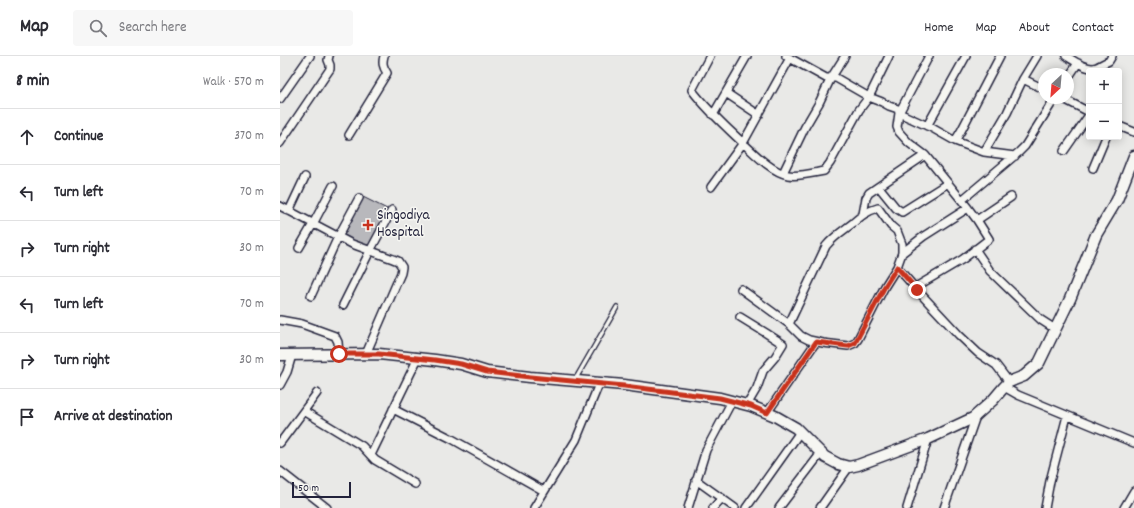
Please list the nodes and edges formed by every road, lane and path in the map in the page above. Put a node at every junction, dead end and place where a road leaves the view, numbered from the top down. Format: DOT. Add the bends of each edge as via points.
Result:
graph roads {
  1 [pos="310,56"];
  2 [pos="329,56"];
  3 [pos="384,56"];
  4 [pos="710,56"];
  5 [pos="747,56"];
  6 [pos="845,56"];
  7 [pos="889,56"];
  8 [pos="929,56"];
  9 [pos="966,56"];
  10 [pos="1000,56"];
  11 [pos="1037,56"];
  12 [pos="1066,56"];
  13 [pos="1112,56"];
  14 [pos="788,57"];
  15 [pos="1078,63"];
  16 [pos="1074,69"];
  17 [pos="831,78"];
  18 [pos="1024,79"];
  19 [pos="1038,86"];
  20 [pos="726,93"];
  21 [pos="869,97"];
  22 [pos="280,99"];
  23 [pos="1051,104"];
  24 [pos="1074,104"];
  25 [pos="1086,110"];
  26 [pos="899,113"];
  27 [pos="713,115"];
  28 [pos="759,115"];
  29 [pos="1086,119"];
  30 [pos="927,126"];
  31 [pos="1122,127"];
  32 [pos="1134,132"];
  33 [pos="349,134"];
  34 [pos="1105,140"];
  35 [pos="955,141"];
  36 [pos="280,143"];
  37 [pos="743,143"];
  38 [pos="1064,151"];
  39 [pos="984,152"];
  40 [pos="925,155"];
  41 [pos="1015,156"];
  42 [pos="1134,156"];
  43 [pos="1093,168"];
  44 [pos="783,173"];
  45 [pos="305,177"];
  46 [pos="948,183"];
  47 [pos="333,186"];
  48 [pos="711,187"];
  49 [pos="879,187"];
  50 [pos="1011,197"];
  51 [pos="359,198"];
  52 [pos="962,200"];
  53 [pos="280,206"];
  54 [pos="968,208"];
  55 [pos="392,210"];
  56 [pos="289,211"];
  57 [pos="863,214"];
  58 [pos="977,220"];
  59 [pos="313,224"];
  60 [pos="338,236"];
  61 [pos="299,248"];
  62 [pos="975,249"];
  63 [pos="370,250"];
  64 [pos="902,253"];
  65 [pos="897,267"];
  66 [pos="914,288"];
  67 [pos="741,289"];
  68 [pos="311,296"];
  69 [pos="343,305"];
  70 [pos="617,306"];
  71 [pos="740,317"];
  72 [pos="280,320"];
  73 [pos="790,324"];
  74 [pos="1056,329"];
  75 [pos="816,342"];
  76 [pos="339,354"];
  77 [pos="366,354"];
  78 [pos="292,355"];
  79 [pos="280,356"];
  80 [pos="418,358"];
  81 [pos="574,382"];
  82 [pos="599,384"];
  83 [pos="1006,384"];
  84 [pos="280,385"];
  85 [pos="317,393"];
  86 [pos="732,401"];
  87 [pos="747,405"];
  88 [pos="393,409"];
  89 [pos="304,411"];
  90 [pos="767,413"];
  91 [pos="977,414"];
  92 [pos="1067,416"];
  93 [pos="800,432"];
  94 [pos="283,433"];
  95 [pos="928,439"];
  96 [pos="280,443"];
  97 [pos="1134,443"];
  98 [pos="821,453"];
  99 [pos="370,455"];
  100 [pos="849,467"];
  101 [pos="280,471"];
  102 [pos="696,480"];
  103 [pos="415,484"];
  104 [pos="544,491"];
  105 [pos="1134,491"];
  106 [pos="722,498"];
  107 [pos="327,508"];
  108 [pos="534,508"];
  109 [pos="688,508"];
  110 [pos="713,508"];
  111 [pos="735,508"];
  112 [pos="746,508"];
  113 [pos="779,508"];
  114 [pos="820,508"];
  115 [pos="907,508"];
  116 [pos="944,508"];
  117 [pos="1045,508"];
  118 [pos="1124,508"];
  1 -- 22 [label="street"];
  2 -- 36 [label="street" via="330,69"];
  3 -- 33 [label="street" via="382,61 387,73"];
  4 -- 27 [label="street" via="692,90"];
  5 -- 20 [label="street"];
  6 -- 17 [label="street"];
  7 -- 21 [label="street"];
  8 -- 26 [label="street"];
  9 -- 30 [label="street"];
  10 -- 35 [label="street"];
  11 -- 18 [label="street"];
  12 -- 15 [label="street"];
  13 -- 15 [label="street" via="1109,61 1098,67 1085,67"];
  14 -- 17 [label="street" via="826,78"];
  14 -- 28 [label="street"];
  15 -- 16 [label="street"];
  17 -- 21 [label="street" via="836,78"];
  17 -- 44 [label="street"];
  18 -- 19 [label="street"];
  18 -- 39 [label="street"];
  20 -- 27 [label="street"];
  20 -- 28 [label="street"];
  21 -- 26 [label="street" via="898,109"];
  21 -- 44 [label="street" via="858,110 824,171"];
  23 -- 41 [label="street" via="1025,146"];
  24 -- 25 [label="street"];
  26 -- 30 [label="street"];
  26 -- 40 [label="street" via="899,132"];
  27 -- 37 [label="street"];
  28 -- 37 [label="street"];
  29 -- 38 [label="street"];
  30 -- 35 [label="street"];
  31 -- 32 [label="street"];
  34 -- 43 [label="street"];
  35 -- 39 [label="street"];
  37 -- 44 [label="street"];
  37 -- 48 [label="street"];
  39 -- 41 [label="street"];
  40 -- 46 [label="street"];
  40 -- 49 [label="street"];
  41 -- 52 [label="street"];
  42 -- 74 [label="street" via="1117,200 1096,235"];
  45 -- 56 [label="street"];
  46 -- 49 [label="street" via="902,212"];
  46 -- 52 [label="street"];
  47 -- 59 [label="street"];
  49 -- 57 [label="street" via="868,196"];
  50 -- 58 [label="street"];
  51 -- 60 [label="street"];
  52 -- 54 [label="street"];
  53 -- 56 [label="street"];
  54 -- 58 [label="street"];
  54 -- 64 [label="street"];
  55 -- 63 [label="street"];
  56 -- 59 [label="street"];
  57 -- 64 [label="street" via="878,208 897,231"];
  57 -- 73 [label="street" via="826,246"];
  58 -- 62 [label="street" via="989,239"];
  59 -- 60 [label="street"];
  59 -- 61 [label="street"];
  60 -- 63 [label="street"];
  60 -- 68 [label="street"];
  62 -- 66 [label="street"];
  62 -- 74 [label="street" via="990,271 1041,320"];
  63 -- 69 [label="street"];
  63 -- 77 [label="street" via="398,261 402,270"];
  64 -- 65 [label="street"];
  65 -- 66 [label="street"];
  65 -- 75 [label="street" via="855,343 848,346"];
  66 -- 83 [label="street" via="978,353 996,365"];
  67 -- 73 [label="street"];
  70 -- 81 [label="lane"];
  71 -- 87 [label="street" via="783,344 763,371"];
  72 -- 76 [label="street" via="302,324 335,336"];
  73 -- 75 [label="street" via="801,336"];
  74 -- 83 [label="street" via="1039,363 1024,376"];
  75 -- 90 [label="street"];
  76 -- 77 [label="street"];
  76 -- 78 [label="street"];
  77 -- 80 [label="street"];
  78 -- 79 [label="street"];
  78 -- 84 [label="street"];
  80 -- 81 [label="street" via="461,364 487,372"];
  80 -- 88 [label="street"];
  81 -- 82 [label="street"];
  82 -- 86 [label="street"];
  82 -- 104 [label="street" via="576,440"];
  83 -- 91 [label="street"];
  83 -- 92 [label="street" via="1018,395"];
  85 -- 89 [label="street"];
  86 -- 87 [label="street"];
  86 -- 102 [label="street" via="706,450"];
  87 -- 90 [label="street"];
  88 -- 99 [label="street"];
  88 -- 104 [label="street"];
  89 -- 94 [label="street"];
  89 -- 99 [label="street" via="362,446"];
  90 -- 93 [label="street"];
  91 -- 95 [label="street"];
  91 -- 116 [label="street"];
  92 -- 97 [label="street"];
  92 -- 117 [label="street"];
  93 -- 98 [label="street"];
  93 -- 112 [label="street"];
  94 -- 96 [label="street"];
  95 -- 100 [label="street"];
  95 -- 115 [label="street"];
  98 -- 100 [label="street" via="838,464"];
  98 -- 113 [label="street"];
  99 -- 103 [label="street" via="380,464"];
  100 -- 114 [label="street"];
  101 -- 107 [label="street"];
  102 -- 106 [label="street"];
  102 -- 109 [label="street"];
  104 -- 108 [label="street"];
  105 -- 118 [label="street"];
  106 -- 110 [label="street"];
  106 -- 111 [label="street"];
}
